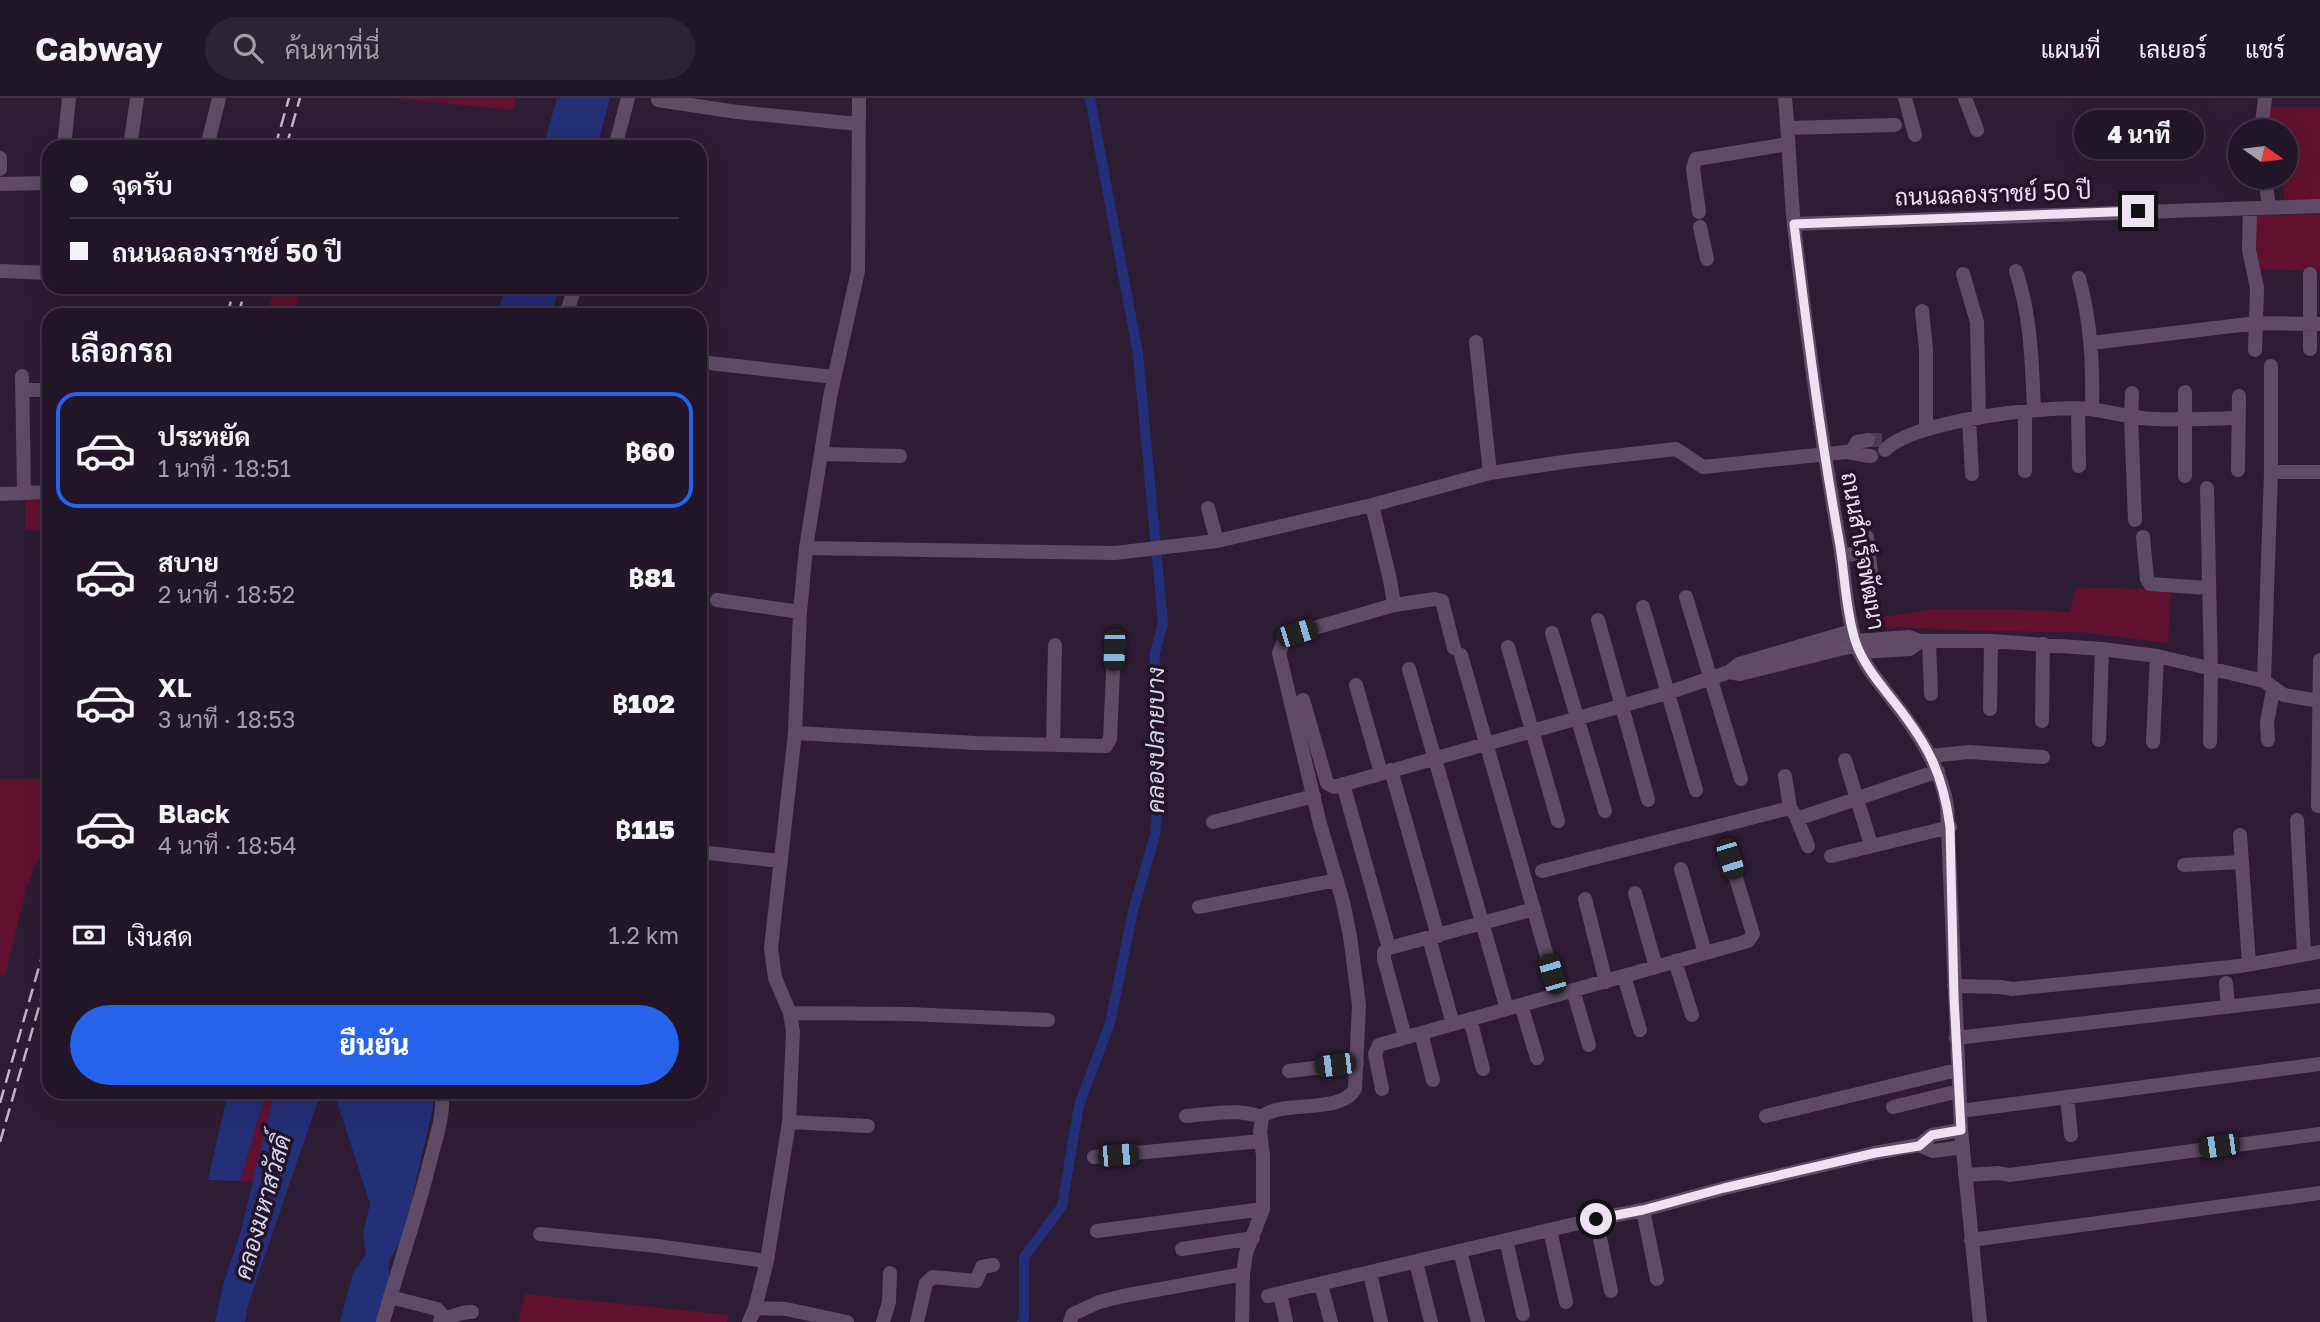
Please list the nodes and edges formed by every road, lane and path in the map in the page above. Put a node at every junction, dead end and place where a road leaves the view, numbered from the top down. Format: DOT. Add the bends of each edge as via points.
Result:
graph roads {
  1 [pos="69,98"];
  2 [pos="137,98"];
  3 [pos="219,98"];
  4 [pos="628,98"];
  5 [pos="859,98"];
  6 [pos="1785,98"];
  7 [pos="1905,98"];
  8 [pos="1965,98"];
  9 [pos="2265,98"];
  10 [pos="658,100"];
  11 [pos="2262,119"];
  12 [pos="857,124"];
  13 [pos="1895,125"];
  14 [pos="1788,128"];
  15 [pos="1977,130"];
  16 [pos="1915,135"];
  17 [pos="65,140"];
  18 [pos="131,140"];
  19 [pos="209,140"];
  20 [pos="617,140"];
  21 [pos="1788,144"];
  22 [pos="0,158"];
  23 [pos="0,169"];
  24 [pos="42,183"];
  25 [pos="0,184"];
  26 [pos="2267,189"];
  27 [pos="2320,206"];
  28 [pos="2269,207"];
  29 [pos="2250,208"];
  30 [pos="1699,212"];
  31 [pos="1794,224"];
  32 [pos="1700,227"];
  33 [pos="1707,259"];
  34 [pos="0,271"];
  35 [pos="2016,271"];
  36 [pos="42,272"];
  37 [pos="1963,274"];
  38 [pos="2310,274"];
  39 [pos="2079,278"];
  40 [pos="1922,310"];
  41 [pos="2257,323"];
  42 [pos="2315,324"];
  43 [pos="1476,342"];
  44 [pos="2091,343"];
  45 [pos="2310,349"];
  46 [pos="2256,350"];
  47 [pos="707,363"];
  48 [pos="2271,366"];
  49 [pos="834,377"];
  50 [pos="42,388"];
  51 [pos="2185,392"];
  52 [pos="2132,393"];
  53 [pos="2239,396"];
  54 [pos="2085,409"];
  55 [pos="2029,411"];
  56 [pos="2131,417"];
  57 [pos="2239,418"];
  58 [pos="1974,419"];
  59 [pos="2185,419"];
  60 [pos="1926,429"];
  61 [pos="1838,453"];
  62 [pos="821,454"];
  63 [pos="900,456"];
  64 [pos="2079,466"];
  65 [pos="2238,470"];
  66 [pos="2025,471"];
  67 [pos="2271,472"];
  68 [pos="2320,472"];
  69 [pos="1490,473"];
  70 [pos="1972,474"];
  71 [pos="2185,476"];
  72 [pos="2207,488"];
  73 [pos="24,492"];
  74 [pos="42,492"];
  75 [pos="0,494"];
  76 [pos="1372,505"];
  77 [pos="1208,508"];
  78 [pos="2135,520"];
  79 [pos="2143,537"];
  80 [pos="1217,541"];
  81 [pos="806,548"];
  82 [pos="1857,550"];
  83 [pos="1872,582"];
  84 [pos="2208,588"];
  85 [pos="1686,597"];
  86 [pos="718,600"];
  87 [pos="1394,605"];
  88 [pos="1643,607"];
  89 [pos="800,612"];
  90 [pos="1598,620"];
  91 [pos="1552,633"];
  92 [pos="1924,641"];
  93 [pos="1991,641"];
  94 [pos="1856,642"];
  95 [pos="2043,644"];
  96 [pos="1055,645"];
  97 [pos="1508,647"];
  98 [pos="2102,649"];
  99 [pos="1114,650"];
  100 [pos="2157,656"];
  101 [pos="2320,660"];
  102 [pos="1409,669"];
  103 [pos="2211,670"];
  104 [pos="1710,679"];
  105 [pos="1356,685"];
  106 [pos="2269,685"];
  107 [pos="1667,693"];
  108 [pos="1931,694"];
  109 [pos="1303,700"];
  110 [pos="2319,701"];
  111 [pos="1621,706"];
  112 [pos="1990,709"];
  113 [pos="1577,718"];
  114 [pos="2042,721"];
  115 [pos="1532,731"];
  116 [pos="794,733"];
  117 [pos="2099,740"];
  118 [pos="2267,740"];
  119 [pos="2152,742"];
  120 [pos="2210,742"];
  121 [pos="1487,744"];
  122 [pos="1053,745"];
  123 [pos="1931,756"];
  124 [pos="2043,757"];
  125 [pos="1435,759"];
  126 [pos="1845,760"];
  127 [pos="1938,771"];
  128 [pos="1386,772"];
  129 [pos="1785,776"];
  130 [pos="1741,779"];
  131 [pos="1343,784"];
  132 [pos="1696,790"];
  133 [pos="1314,796"];
  134 [pos="1858,799"];
  135 [pos="1648,800"];
  136 [pos="2318,806"];
  137 [pos="1605,811"];
  138 [pos="1794,813"];
  139 [pos="2297,820"];
  140 [pos="1558,821"];
  141 [pos="1213,822"];
  142 [pos="1950,827"];
  143 [pos="2241,835"];
  144 [pos="1869,838"];
  145 [pos="1808,846"];
  146 [pos="707,853"];
  147 [pos="1831,856"];
  148 [pos="1730,859"];
  149 [pos="780,861"];
  150 [pos="2242,862"];
  151 [pos="2185,865"];
  152 [pos="1681,869"];
  153 [pos="1542,871"];
  154 [pos="1337,880"];
  155 [pos="1634,893"];
  156 [pos="1585,899"];
  157 [pos="1199,906"];
  158 [pos="1534,909"];
  159 [pos="1483,923"];
  160 [pos="1434,937"];
  161 [pos="1389,948"];
  162 [pos="2320,952"];
  163 [pos="1705,953"];
  164 [pos="2304,954"];
  165 [pos="1675,961"];
  166 [pos="2249,964"];
  167 [pos="1656,967"];
  168 [pos="1624,976"];
  169 [pos="1606,982"];
  170 [pos="2226,983"];
  171 [pos="1573,990"];
  172 [pos="1954,992"];
  173 [pos="1558,995"];
  174 [pos="2320,996"];
  175 [pos="1514,1007"];
  176 [pos="2228,1007"];
  177 [pos="790,1013"];
  178 [pos="1692,1015"];
  179 [pos="1470,1019"];
  180 [pos="1048,1020"];
  181 [pos="1453,1024"];
  182 [pos="1640,1030"];
  183 [pos="1421,1033"];
  184 [pos="1405,1037"];
  185 [pos="1956,1038"];
  186 [pos="1589,1045"];
  187 [pos="1537,1058"];
  188 [pos="1357,1063"];
  189 [pos="2320,1064"];
  190 [pos="1483,1069"];
  191 [pos="1958,1070"];
  192 [pos="1289,1071"];
  193 [pos="1433,1080"];
  194 [pos="1381,1089"];
  195 [pos="1959,1091"];
  196 [pos="2067,1097"];
  197 [pos="443,1099"];
  198 [pos="1893,1107"];
  199 [pos="1960,1111"];
  200 [pos="1186,1116"];
  201 [pos="1766,1116"];
  202 [pos="1262,1117"];
  203 [pos="789,1122"];
  204 [pos="867,1126"];
  205 [pos="1961,1130"];
  206 [pos="2320,1134"];
  207 [pos="2071,1135"];
  208 [pos="1261,1141"];
  209 [pos="1919,1146"];
  210 [pos="1963,1147"];
  211 [pos="1094,1157"];
  212 [pos="1966,1179"];
  213 [pos="2320,1193"];
  214 [pos="1263,1209"];
  215 [pos="1643,1210"];
  216 [pos="1596,1219"];
  217 [pos="1550,1230"];
  218 [pos="1097,1231"];
  219 [pos="540,1234"];
  220 [pos="1253,1238"];
  221 [pos="1506,1240"];
  222 [pos="1971,1240"];
  223 [pos="1182,1250"];
  224 [pos="1460,1251"];
  225 [pos="767,1261"];
  226 [pos="1416,1262"];
  227 [pos="993,1265"];
  228 [pos="890,1273"];
  229 [pos="1243,1273"];
  230 [pos="1370,1273"];
  231 [pos="1657,1279"];
  232 [pos="1321,1285"];
  233 [pos="1611,1291"];
  234 [pos="390,1297"];
  235 [pos="1566,1302"];
  236 [pos="755,1308"];
  237 [pos="472,1311"];
  238 [pos="1523,1314"];
  239 [pos="441,1320"];
  240 [pos="383,1322"];
  241 [pos="748,1322"];
  242 [pos="847,1322"];
  243 [pos="883,1322"];
  244 [pos="917,1322"];
  245 [pos="1070,1322"];
  246 [pos="1242,1322"];
  247 [pos="1286,1322"];
  248 [pos="1331,1322"];
  249 [pos="1381,1322"];
  250 [pos="1431,1322"];
  251 [pos="1478,1322"];
  252 [pos="1980,1322"];
  1 -- 17 [label="street"];
  2 -- 18 [label="street"];
  3 -- 19 [label="street"];
  4 -- 20 [label="street"];
  5 -- 12 [label="street"];
  6 -- 14 [label="street, ถนนสำเร็จพัฒนา"];
  7 -- 16 [label="street"];
  8 -- 15 [label="street"];
  9 -- 11 [label="street"];
  10 -- 12 [label="street"];
  12 -- 49 [label="street" via="858,271"];
  13 -- 14 [label="street"];
  14 -- 21 [label="street, ถนนสำเร็จพัฒนา"];
  21 -- 30 [label="street" via="1696,159 1693,168"];
  21 -- 31 [label="street, ถนนสำเร็จพัฒนา"];
  22 -- 23 [label="street"];
  24 -- 25 [label="street"];
  26 -- 28 [label="street"];
  27 -- 28 [label="street, ถนนฉลองราชย์ 50 ปี"];
  28 -- 29 [label="street, ถนนฉลองราชย์ 50 ปี"];
  29 -- 31 [label="street, ถนนฉลองราชย์ 50 ปี"];
  29 -- 41 [label="street" via="2249,250 2257,288"];
  31 -- 61 [label="street, ถนนสำเร็จพัฒนา"];
  32 -- 33 [label="street"];
  34 -- 36 [label="street"];
  35 -- 55 [label="street" via="2032,356"];
  37 -- 58 [label="street" via="1977,322"];
  38 -- 42 [label="street"];
  39 -- 44 [label="street"];
  40 -- 60 [label="street"];
  41 -- 42 [label="street"];
  41 -- 44 [label="street"];
  41 -- 46 [label="street"];
  42 -- 45 [label="street"];
  43 -- 69 [label="street"];
  44 -- 54 [label="street"];
  47 -- 49 [label="street"];
  48 -- 67 [label="street"];
  49 -- 62 [label="street"];
  50 -- 73 [label="street" via="22,383"];
  51 -- 59 [label="street"];
  52 -- 56 [label="street"];
  53 -- 57 [label="street"];
  54 -- 55 [label="street"];
  54 -- 56 [label="street"];
  54 -- 64 [label="street"];
  55 -- 58 [label="street"];
  55 -- 66 [label="street"];
  56 -- 59 [label="street"];
  56 -- 78 [label="street"];
  57 -- 59 [label="street"];
  57 -- 65 [label="street"];
  58 -- 60 [label="street"];
  58 -- 70 [label="street"];
  59 -- 71 [label="street"];
  60 -- 61 [label="street" via="1857,456"];
  61 -- 69 [label="street" via="1703,467 1676,449"];
  61 -- 82 [label="street, ถนนสำเร็จพัฒนา"];
  62 -- 63 [label="street"];
  62 -- 81 [label="street"];
  67 -- 68 [label="street"];
  67 -- 106 [label="street"];
  69 -- 76 [label="street"];
  72 -- 84 [label="street"];
  73 -- 74 [label="street"];
  73 -- 75 [label="street"];
  76 -- 80 [label="street"];
  76 -- 87 [label="street"];
  77 -- 80 [label="street"];
  79 -- 84 [label="street" via="2150,584"];
  80 -- 81 [label="street" via="1115,553"];
  81 -- 89 [label="street"];
  82 -- 83 [label="street"];
  82 -- 94 [label="street, ถนนสำเร็จพัฒนา"];
  84 -- 103 [label="street"];
  85 -- 104 [label="street"];
  86 -- 89 [label="street"];
  87 -- 121 [label="street" via="1442,601"];
  87 -- 133 [label="street" via="1297,633 1280,648"];
  88 -- 107 [label="street"];
  89 -- 116 [label="street"];
  90 -- 111 [label="street"];
  91 -- 113 [label="street"];
  92 -- 93 [label="street"];
  92 -- 94 [label="street" via="1910,649"];
  92 -- 108 [label="street"];
  93 -- 95 [label="street"];
  93 -- 112 [label="street"];
  94 -- 104 [label="street" via="1778,658 1740,674 1729,672"];
  94 -- 123 [label="street, ถนนสำเร็จพัฒนา" via="1872,673"];
  95 -- 98 [label="street"];
  95 -- 114 [label="street"];
  96 -- 122 [label="street"];
  97 -- 115 [label="street"];
  98 -- 100 [label="street"];
  98 -- 117 [label="street"];
  99 -- 122 [label="street" via="1109,744"];
  100 -- 103 [label="street"];
  100 -- 119 [label="street"];
  101 -- 110 [label="street"];
  102 -- 125 [label="street"];
  103 -- 106 [label="street"];
  103 -- 120 [label="street"];
  104 -- 107 [label="street"];
  104 -- 130 [label="street"];
  105 -- 128 [label="street"];
  106 -- 110 [label="street" via="2284,695"];
  106 -- 118 [label="street"];
  107 -- 111 [label="street"];
  107 -- 132 [label="street"];
  109 -- 131 [label="street" via="1327,783 1334,787"];
  110 -- 136 [label="street"];
  111 -- 113 [label="street"];
  111 -- 135 [label="street"];
  113 -- 115 [label="street"];
  113 -- 137 [label="street"];
  115 -- 121 [label="street"];
  115 -- 140 [label="street"];
  116 -- 122 [label="street"];
  116 -- 149 [label="street"];
  121 -- 125 [label="street"];
  121 -- 158 [label="street"];
  123 -- 124 [label="street" via="1969,752"];
  123 -- 127 [label="street, ถนนสำเร็จพัฒนา"];
  125 -- 128 [label="street"];
  125 -- 159 [label="street"];
  126 -- 134 [label="street"];
  127 -- 134 [label="street"];
  127 -- 142 [label="street, ถนนสำเร็จพัฒนา"];
  128 -- 131 [label="street"];
  128 -- 160 [label="street"];
  129 -- 138 [label="street"];
  131 -- 161 [label="street"];
  133 -- 141 [label="street"];
  133 -- 154 [label="street"];
  134 -- 138 [label="street"];
  134 -- 144 [label="street"];
  138 -- 145 [label="street"];
  138 -- 153 [label="street"];
  139 -- 164 [label="street"];
  142 -- 147 [label="street"];
  142 -- 172 [label="street, ถนนสำเร็จพัฒนา"];
  143 -- 150 [label="street"];
  146 -- 149 [label="street"];
  148 -- 163 [label="street" via="1752,938"];
  149 -- 177 [label="street" via="772,964"];
  150 -- 151 [label="street"];
  150 -- 166 [label="street"];
  152 -- 163 [label="street"];
  154 -- 157 [label="street"];
  154 -- 188 [label="street" via="1356,973"];
  155 -- 167 [label="street"];
  156 -- 169 [label="street"];
  158 -- 159 [label="street"];
  158 -- 173 [label="street"];
  159 -- 160 [label="street"];
  159 -- 175 [label="street"];
  160 -- 161 [label="street"];
  160 -- 181 [label="street"];
  161 -- 184 [label="street" via="1384,959"];
  162 -- 164 [label="street"];
  163 -- 165 [label="street"];
  164 -- 166 [label="street"];
  165 -- 167 [label="street"];
  165 -- 178 [label="street"];
  166 -- 172 [label="street" via="2012,989 1988,996"];
  167 -- 168 [label="street"];
  168 -- 169 [label="street"];
  168 -- 182 [label="street"];
  169 -- 171 [label="street"];
  170 -- 176 [label="street"];
  171 -- 173 [label="street"];
  171 -- 186 [label="street"];
  172 -- 185 [label="street, ถนนสำเร็จพัฒนา"];
  173 -- 175 [label="street"];
  174 -- 176 [label="street"];
  175 -- 179 [label="street"];
  175 -- 187 [label="street"];
  176 -- 185 [label="street"];
  177 -- 180 [label="street"];
  177 -- 203 [label="street"];
  179 -- 181 [label="street"];
  179 -- 190 [label="street"];
  181 -- 183 [label="street"];
  183 -- 184 [label="street"];
  183 -- 193 [label="street"];
  184 -- 194 [label="street" via="1376,1049"];
  185 -- 191 [label="street, ถนนสำเร็จพัฒนา"];
  188 -- 192 [label="street"];
  188 -- 202 [label="street" via="1351,1096"];
  189 -- 196 [label="street"];
  191 -- 195 [label="street, ถนนสำเร็จพัฒนา"];
  191 -- 201 [label="street"];
  195 -- 198 [label="street"];
  195 -- 199 [label="street, ถนนสำเร็จพัฒนา"];
  196 -- 199 [label="street"];
  196 -- 207 [label="street"];
  197 -- 234 [label="street" via="417,1216"];
  199 -- 205 [label="street, ถนนสำเร็จพัฒนา"];
  200 -- 202 [label="street" via="1248,1112"];
  202 -- 208 [label="street"];
  203 -- 204 [label="street"];
  203 -- 225 [label="street"];
  205 -- 209 [label="street" via="1932,1135"];
  205 -- 210 [label="street, ถนนสำเร็จพัฒนา"];
  206 -- 212 [label="street" via="2009,1175 2000,1181"];
  208 -- 211 [label="street"];
  208 -- 214 [label="street"];
  209 -- 210 [label="street" via="1933,1151"];
  209 -- 215 [label="street"];
  210 -- 212 [label="street, ถนนสำเร็จพัฒนา"];
  212 -- 222 [label="street, ถนนสำเร็จพัฒนา"];
  213 -- 222 [label="street"];
  214 -- 218 [label="street"];
  214 -- 220 [label="street"];
  215 -- 216 [label="street"];
  215 -- 231 [label="street"];
  216 -- 217 [label="street"];
  216 -- 233 [label="street"];
  217 -- 221 [label="street"];
  217 -- 235 [label="street"];
  219 -- 225 [label="street"];
  220 -- 223 [label="street"];
  220 -- 229 [label="street"];
  221 -- 224 [label="street"];
  221 -- 238 [label="street"];
  222 -- 252 [label="street, ถนนสำเร็จพัฒนา"];
  224 -- 226 [label="street"];
  224 -- 251 [label="street"];
  225 -- 236 [label="street"];
  226 -- 230 [label="street"];
  226 -- 250 [label="street"];
  227 -- 244 [label="street" via="982,1266 976,1281 929,1279"];
  228 -- 243 [label="street"];
  229 -- 245 [label="street" via="1099,1302 1073,1314"];
  229 -- 246 [label="street"];
  230 -- 232 [label="street"];
  230 -- 249 [label="street"];
  232 -- 247 [label="street" via="1274,1294"];
  232 -- 248 [label="street"];
  234 -- 239 [label="street" via="437,1309"];
  234 -- 240 [label="street"];
  236 -- 241 [label="street"];
  236 -- 242 [label="street" via="786,1309"];
  237 -- 239 [label="street"];
}
